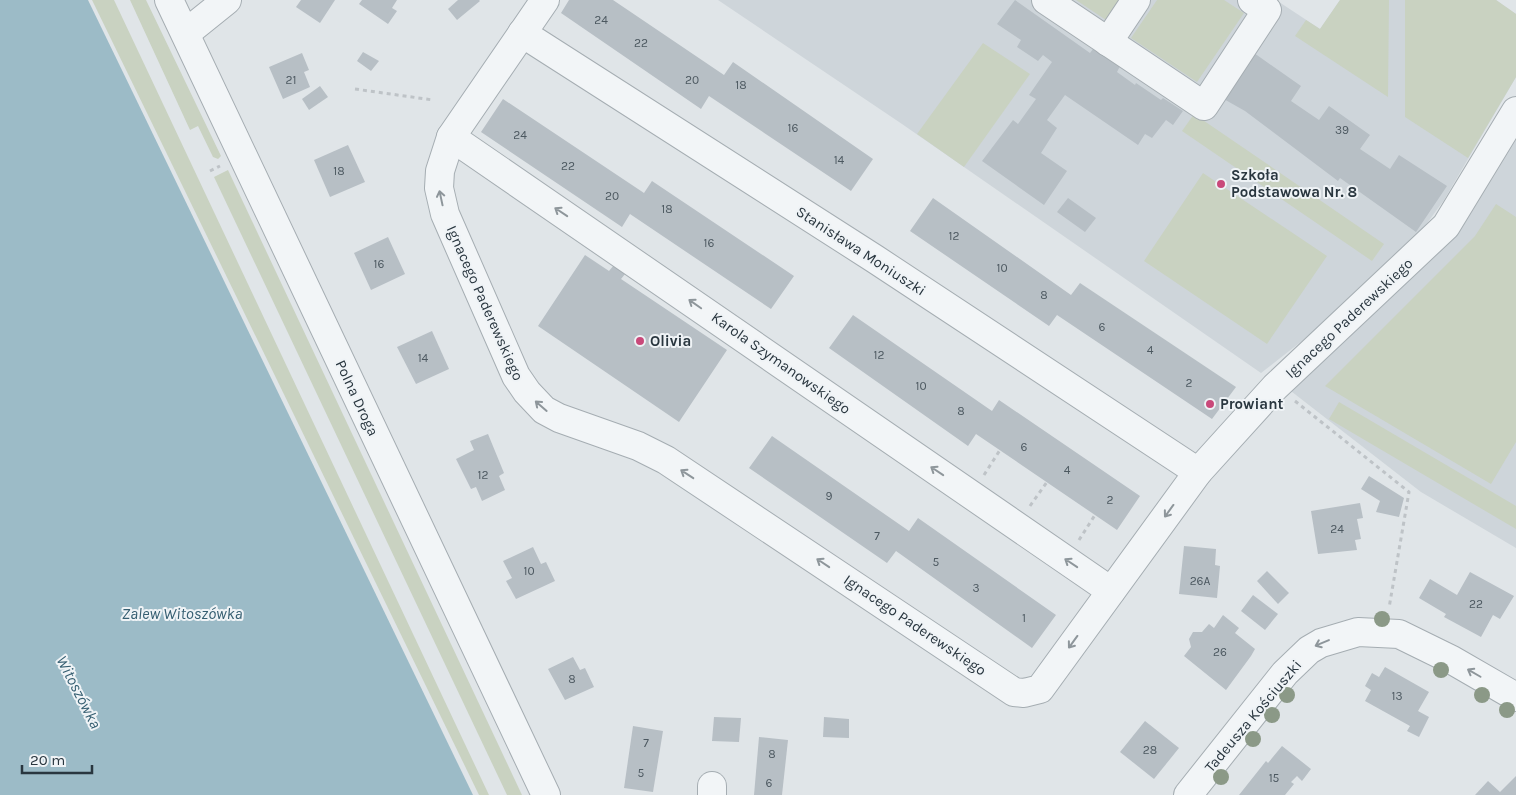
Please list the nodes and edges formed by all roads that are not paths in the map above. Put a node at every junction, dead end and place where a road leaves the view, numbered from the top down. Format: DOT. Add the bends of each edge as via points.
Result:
graph roads {
  1 [pos="169,0"];
  2 [pos="227,0"];
  3 [pos="545,0"];
  4 [pos="1046,0"];
  5 [pos="1136,0"];
  6 [pos="1252,0"];
  7 [pos="186,33"];
  8 [pos="522,33"];
  9 [pos="1108,42"];
  10 [pos="1516,111"];
  11 [pos="451,137"];
  12 [pos="1198,472"];
  13 [pos="1111,590"];
  14 [pos="1516,697"];
  15 [pos="546,795"];
  16 [pos="1188,795"];
  1 -- 7 [label="street, Polna Droga"];
  2 -- 7 [label="street"];
  3 -- 8 [label="street, Ignacego Paderewskiego"];
  4 -- 9 [label="street"];
  5 -- 9 [label="street"];
  6 -- 9 [label="street" via="1266,10 1204,106"];
  7 -- 15 [label="street, Polna Droga"];
  8 -- 11 [label="street, Ignacego Paderewskiego"];
  8 -- 12 [label="street, Stanisława Moniuszki" via="875,259"];
  10 -- 12 [label="street, Ignacego Paderewskiego" via="1446,226 1278,384"];
  13 -- 11 [label="street, Karola Szymanowskiego, one-way"];
  13 -- 11 [label="street, Ignacego Paderewskiego, one-way" via="1040,689 1024,694 1014,692 666,460 638,446 571,424 544,410 516,376 442,204 440,171"];
  12 -- 13 [label="street, Ignacego Paderewskiego, one-way"];
  14 -- 16 [label="street, Tadeusza Kościuszki, one-way" via="1399,634 1358,632 1330,640 1309,650 1285,673"];
}
